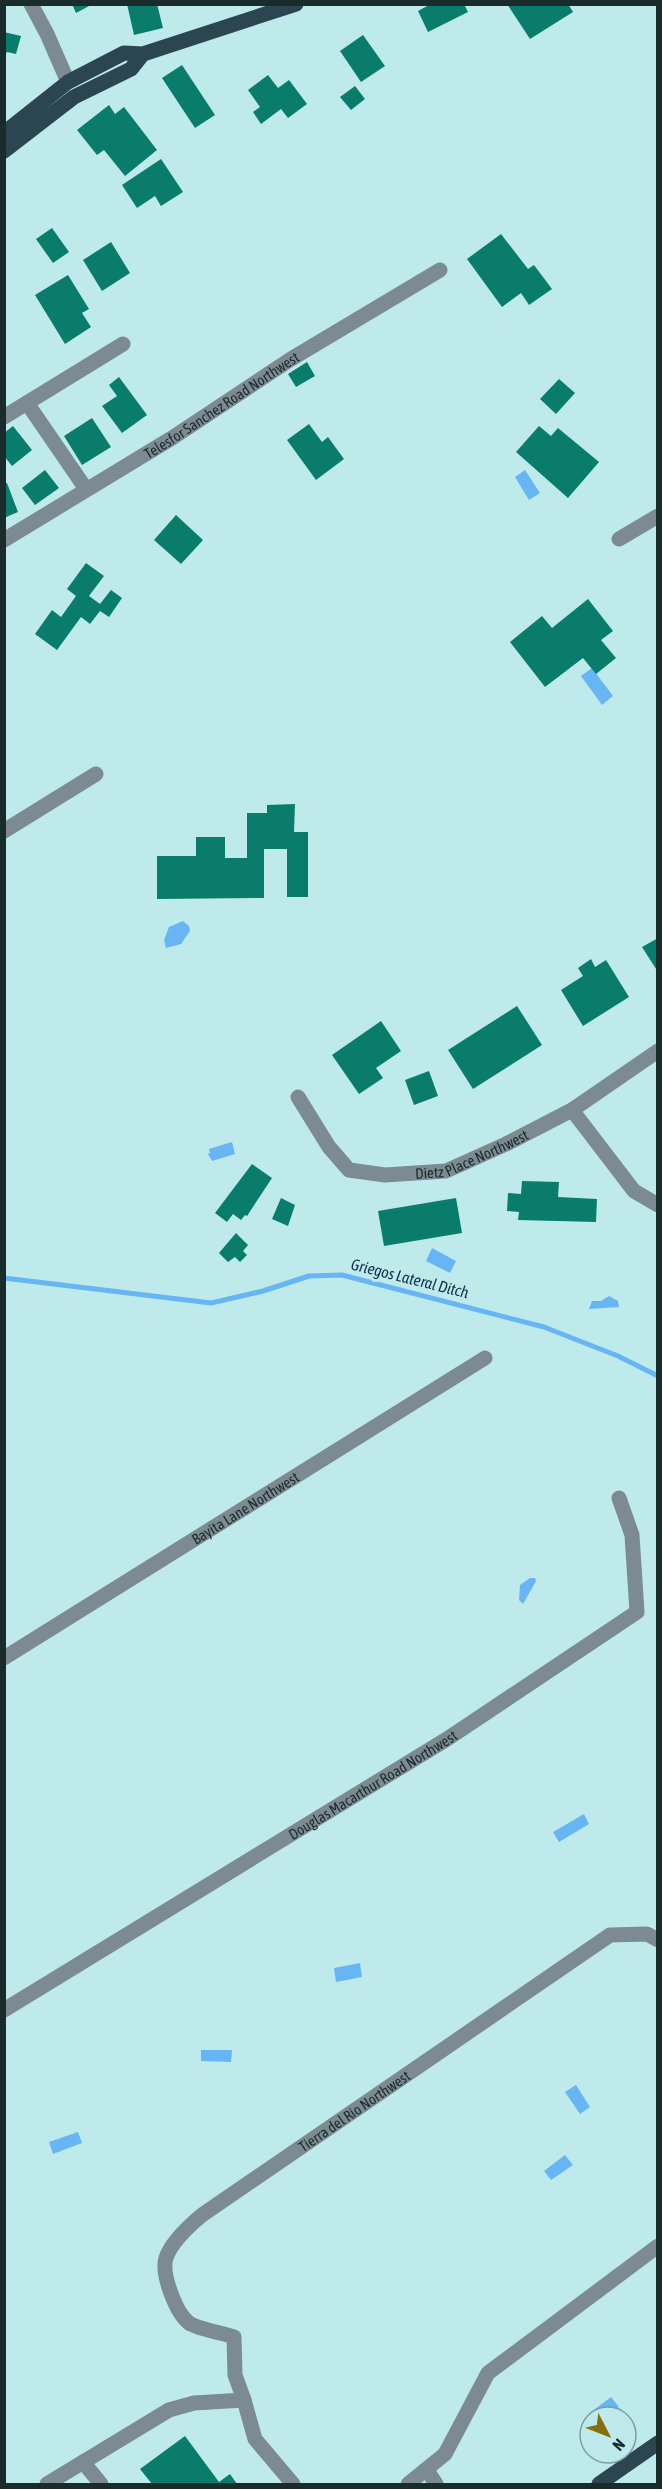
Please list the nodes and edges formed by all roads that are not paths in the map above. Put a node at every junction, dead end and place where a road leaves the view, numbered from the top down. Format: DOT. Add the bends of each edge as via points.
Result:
graph roads {
  1 [pos="31,4"];
  2 [pos="296,4"];
  3 [pos="143,54"];
  4 [pos="68,82"];
  5 [pos="74,97"];
  6 [pos="4,133"];
  7 [pos="4,151"];
  8 [pos="440,270"];
  9 [pos="123,344"];
  10 [pos="27,403"];
  11 [pos="4,417"];
  12 [pos="86,489"];
  13 [pos="657,516"];
  14 [pos="619,539"];
  15 [pos="4,540"];
  16 [pos="96,774"];
  17 [pos="4,831"];
  18 [pos="657,1051"];
  19 [pos="298,1097"];
  20 [pos="572,1110"];
  21 [pos="657,1205"];
  22 [pos="485,1358"];
  23 [pos="619,1498"];
  24 [pos="4,1658"];
  25 [pos="657,1940"];
  26 [pos="4,2010"];
  27 [pos="657,2246"];
  28 [pos="243,2400"];
  29 [pos="657,2443"];
  30 [pos="83,2462"];
  31 [pos="427,2470"];
  32 [pos="47,2484"];
  33 [pos="101,2484"];
  34 [pos="293,2484"];
  35 [pos="408,2484"];
  36 [pos="436,2484"];
  37 [pos="599,2484"];
  1 -- 4 [label="street"];
  2 -- 3 [label="main road"];
  3 -- 4 [label="main road" via="124,53"];
  3 -- 5 [label="main road" via="131,69"];
  4 -- 5 [label="main road"];
  4 -- 6 [label="main road"];
  5 -- 7 [label="main road"];
  8 -- 12 [label="street, Telesfor Sanchez Road Northwest" via="291,358 172,438"];
  9 -- 10 [label="street"];
  10 -- 11 [label="street"];
  10 -- 12 [label="street"];
  12 -- 15 [label="street, Telesfor Sanchez Road Northwest"];
  13 -- 14 [label="street"];
  16 -- 17 [label="street"];
  18 -- 20 [label="street, Dietz Place Northwest"];
  19 -- 20 [label="street, Dietz Place Northwest" via="329,1147 350,1170 385,1175 446,1171"];
  20 -- 21 [label="street" via="633,1191"];
  22 -- 24 [label="street, Bayita Lane Northwest"];
  23 -- 26 [label="street, Douglas Macarthur Road Northwest" via="633,1535 637,1612 447,1739"];
  25 -- 28 [label="street, Tierra del Rio Northwest" via="648,1935 610,1935 186,2228 166,2259 174,2302 189,2323 234,2337 235,2375"];
  27 -- 31 [label="street" via="488,2373 446,2454"];
  28 -- 30 [label="street" via="194,2403 169,2410"];
  28 -- 34 [label="street" via="255,2439"];
  29 -- 37 [label="main road"];
  30 -- 32 [label="street"];
  30 -- 33 [label="street"];
  31 -- 35 [label="street"];
  31 -- 36 [label="street"];
}
